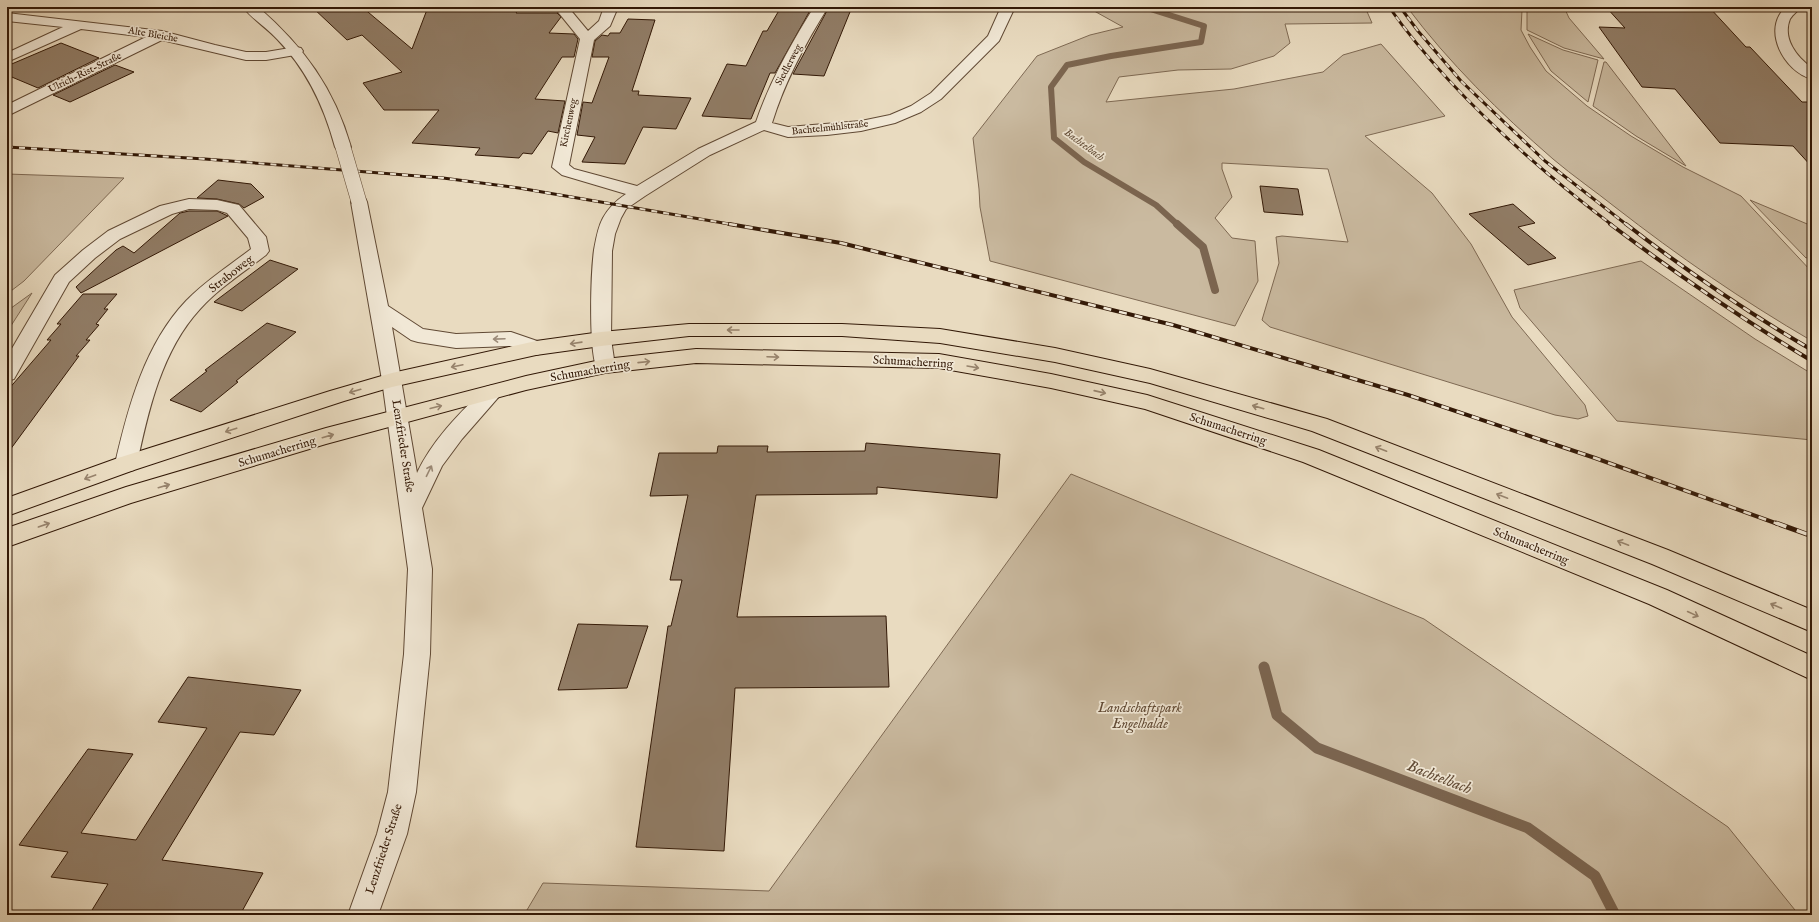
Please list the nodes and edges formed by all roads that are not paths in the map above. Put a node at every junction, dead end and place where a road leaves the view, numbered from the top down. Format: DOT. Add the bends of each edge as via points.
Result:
graph roads {
  1 [pos="250,7"];
  2 [pos="561,7"];
  3 [pos="610,7"];
  4 [pos="822,7"];
  5 [pos="1008,7"];
  6 [pos="1794,7"];
  7 [pos="7,17"];
  8 [pos="78,26"];
  9 [pos="162,36"];
  10 [pos="587,39"];
  11 [pos="296,51"];
  12 [pos="7,58"];
  13 [pos="1812,75"];
  14 [pos="7,111"];
  15 [pos="763,125"];
  16 [pos="639,192"];
  17 [pos="380,310"];
  18 [pos="601,339"];
  19 [pos="536,348"];
  20 [pos="605,366"];
  21 [pos="7,374"];
  22 [pos="392,380"];
  23 [pos="493,392"];
  24 [pos="398,416"];
  25 [pos="126,464"];
  26 [pos="412,506"];
  27 [pos="7,507"];
  28 [pos="7,538"];
  29 [pos="1812,621"];
  30 [pos="1812,668"];
  31 [pos="363,915"];
  1 -- 11 [label="street, Lenzfrieder Straße"];
  2 -- 10 [label="street"];
  3 -- 10 [label="street" via="605,22"];
  4 -- 15 [label="street, Siedlerweg" via="771,98"];
  5 -- 15 [label="street, Bachtelmühlstraße" via="994,38 936,96 916,109 895,118 827,130 788,132"];
  6 -- 13 [label="street" via="1783,20 1781,38 1793,59"];
  7 -- 8 [label="street, Alte Bleiche"];
  8 -- 9 [label="street, Alte Bleiche" via="134,30"];
  8 -- 12 [label="street"];
  9 -- 11 [label="street, Alte Bleiche" via="246,56"];
  9 -- 14 [label="street, Ulrich-Rist-Straße"];
  10 -- 16 [label="street, Kirchenweg" via="560,167 568,172"];
  11 -- 17 [label="street, Lenzfrieder Straße, bridge" via="323,91 343,147 359,202"];
  15 -- 16 [label="street" via="704,152"];
  16 -- 18 [label="street" via="620,206 606,234 602,270"];
  19 -- 17 [label="street, one-way" via="511,338 456,341 418,335"];
  17 -- 22 [label="street, Lenzfrieder Straße"];
  18 -- 19 [label="main road, one-way"];
  18 -- 20 [label="street"];
  29 -- 18 [label="main road, one-way" via="1660,557 1319,425 1150,376 1056,355 940,336 842,330 689,330"];
  19 -- 22 [label="main road, one-way"];
  20 -- 23 [label="main road, Schumacherring"];
  20 -- 30 [label="main road, Schumacherring, one-way" via="696,356 939,361 1147,402 1311,456 1658,597"];
  21 -- 25 [label="street, Straboweg" via="62,279 114,235 166,210 189,204 217,205 234,209 257,237 260,251 217,283 192,306 170,336 149,381"];
  22 -- 24 [label="street, Lenzfrieder Straße"];
  22 -- 25 [label="main road, one-way"];
  24 -- 23 [label="main road, Schumacherring, one-way"];
  26 -- 23 [label="street, one-way" via="433,462 445,445"];
  24 -- 26 [label="street, Lenzfrieder Straße"];
  28 -- 24 [label="main road, Schumacherring, one-way" via="126,496"];
  25 -- 27 [label="main road, one-way"];
  26 -- 31 [label="street, Lenzfrieder Straße" via="420,569 417,654 402,792 392,834"];
}
